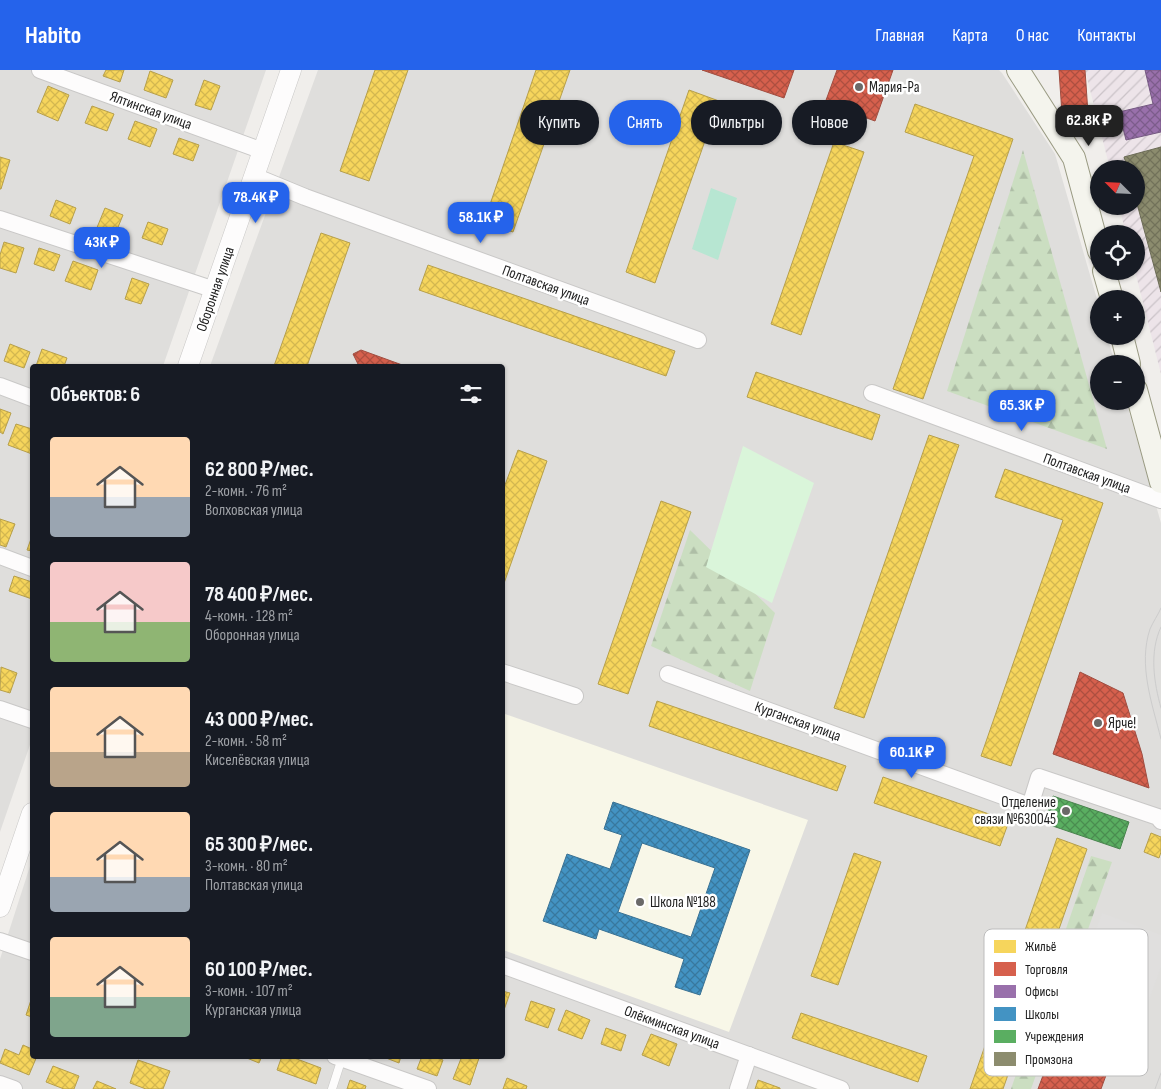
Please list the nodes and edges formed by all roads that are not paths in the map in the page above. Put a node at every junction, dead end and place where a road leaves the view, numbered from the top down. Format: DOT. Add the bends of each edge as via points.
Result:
graph roads {
  1 [pos="40,70"];
  2 [pos="291,70"];
  3 [pos="1018,70"];
  4 [pos="263,151"];
  5 [pos="254,176"];
  6 [pos="0,219"];
  7 [pos="1092,225"];
  8 [pos="215,290"];
  9 [pos="698,340"];
  10 [pos="189,364"];
  11 [pos="0,386"];
  12 [pos="872,394"];
  13 [pos="30,397"];
  14 [pos="1141,410"];
  15 [pos="1161,482"];
  16 [pos="1161,500"];
  17 [pos="0,556"];
  18 [pos="30,567"];
  19 [pos="505,673"];
  20 [pos="668,674"];
  21 [pos="575,696"];
  22 [pos="0,709"];
  23 [pos="30,719"];
  24 [pos="30,818"];
  25 [pos="1161,821"];
  26 [pos="8,862"];
  27 [pos="0,907"];
  28 [pos="0,941"];
  29 [pos="30,951"];
  30 [pos="505,967"];
  31 [pos="749,1055"];
  32 [pos="340,1059"];
  33 [pos="346,1059"];
  34 [pos="0,1084"];
  35 [pos="14,1089"];
  36 [pos="332,1089"];
  37 [pos="428,1089"];
  38 [pos="738,1089"];
  39 [pos="841,1089"];
  1 -- 4 [label="street, Ялтинская улица"];
  2 -- 4 [label="street, Оборонная улица"];
  3 -- 7 [label="main road" via="1074,158"];
  4 -- 5 [label="street, Оборонная улица"];
  5 -- 8 [label="street, Оборонная улица"];
  5 -- 9 [label="street, Полтавская улица"];
  6 -- 8 [label="street"];
  8 -- 10 [label="street, Оборонная улица"];
  11 -- 13 [label="street"];
  12 -- 16 [label="street, Полтавская улица"];
  14 -- 15 [label="main road"];
  17 -- 18 [label="street"];
  19 -- 21 [label="street"];
  20 -- 25 [label="street, Курганская улица" via="1030,806 1039,777"];
  22 -- 23 [label="street"];
  24 -- 26 [label="street"];
  26 -- 27 [label="street"];
  28 -- 29 [label="street"];
  30 -- 31 [label="street, Олёкминская улица"];
  31 -- 38 [label="street"];
  31 -- 39 [label="street, Олёкминская улица"];
  32 -- 36 [label="lane"];
  33 -- 37 [label="street"];
  34 -- 35 [label="street"];
}
